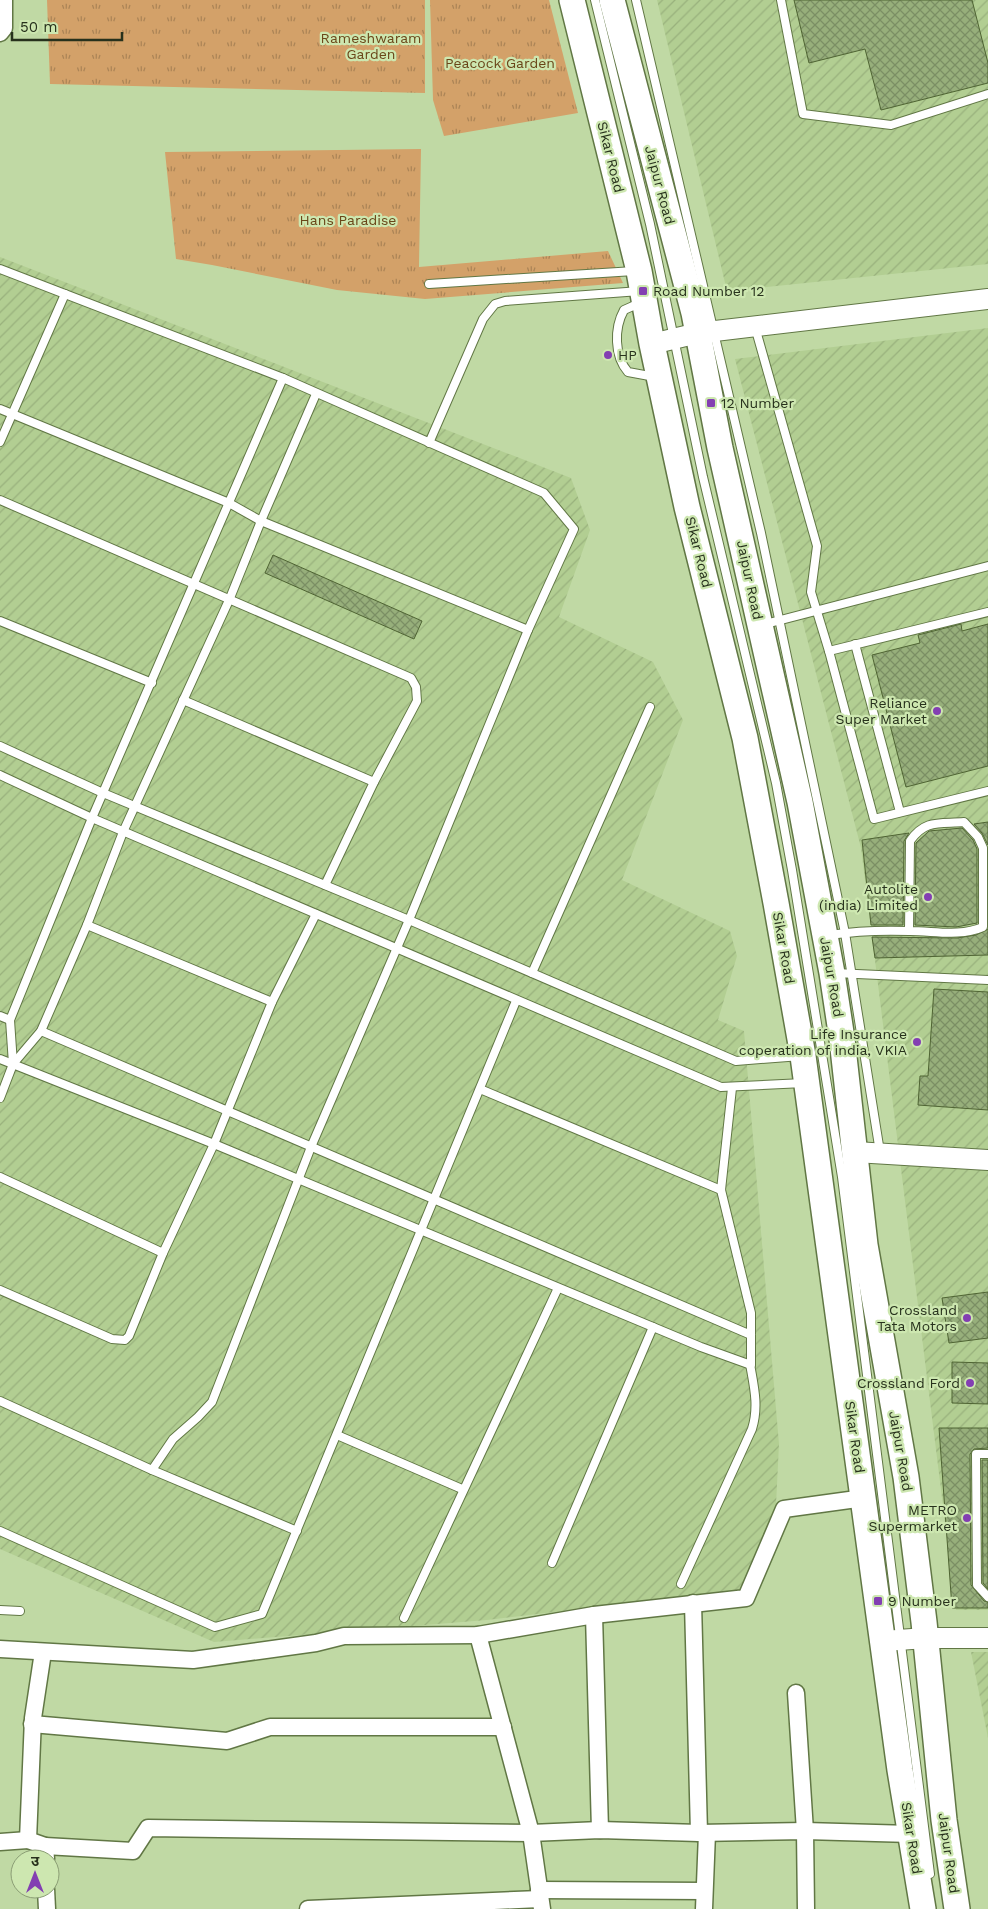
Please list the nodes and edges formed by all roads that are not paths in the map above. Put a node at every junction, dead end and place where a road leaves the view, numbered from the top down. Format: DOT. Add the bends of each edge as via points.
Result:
graph roads {
  1 [pos="4,0"];
  2 [pos="572,0"];
  3 [pos="594,0"];
  4 [pos="612,0"];
  5 [pos="636,0"];
  6 [pos="781,0"];
  7 [pos="0,33"];
  8 [pos="988,94"];
  9 [pos="0,269"];
  10 [pos="429,284"];
  11 [pos="642,288"];
  12 [pos="65,294"];
  13 [pos="988,299"];
  14 [pos="754,326"];
  15 [pos="696,334"];
  16 [pos="652,344"];
  17 [pos="282,378"];
  18 [pos="659,378"];
  19 [pos="316,394"];
  20 [pos="0,409"];
  21 [pos="12,414"];
  22 [pos="0,442"];
  23 [pos="429,443"];
  24 [pos="0,500"];
  25 [pos="229,503"];
  26 [pos="261,521"];
  27 [pos="988,566"];
  28 [pos="194,584"];
  29 [pos="230,598"];
  30 [pos="815,611"];
  31 [pos="988,612"];
  32 [pos="0,621"];
  33 [pos="769,623"];
  34 [pos="528,630"];
  35 [pos="855,644"];
  36 [pos="829,651"];
  37 [pos="152,683"];
  38 [pos="183,700"];
  39 [pos="650,707"];
  40 [pos="0,746"];
  41 [pos="0,775"];
  42 [pos="374,782"];
  43 [pos="988,791"];
  44 [pos="103,793"];
  45 [pos="134,806"];
  46 [pos="900,812"];
  47 [pos="92,818"];
  48 [pos="123,832"];
  49 [pos="325,885"];
  50 [pos="316,914"];
  51 [pos="409,920"];
  52 [pos="87,925"];
  53 [pos="909,930"];
  54 [pos="835,934"];
  55 [pos="396,948"];
  56 [pos="532,973"];
  57 [pos="842,973"];
  58 [pos="988,980"];
  59 [pos="516,1001"];
  60 [pos="272,1002"];
  61 [pos="0,1016"];
  62 [pos="10,1020"];
  63 [pos="41,1031"];
  64 [pos="803,1056"];
  65 [pos="0,1059"];
  66 [pos="12,1064"];
  67 [pos="806,1083"];
  68 [pos="732,1088"];
  69 [pos="480,1090"];
  70 [pos="0,1098"];
  71 [pos="228,1111"];
  72 [pos="214,1144"];
  73 [pos="311,1146"];
  74 [pos="855,1152"];
  75 [pos="880,1153"];
  76 [pos="988,1160"];
  77 [pos="0,1177"];
  78 [pos="297,1179"];
  79 [pos="721,1190"];
  80 [pos="433,1199"];
  81 [pos="421,1231"];
  82 [pos="162,1253"];
  83 [pos="558,1288"];
  84 [pos="0,1290"];
  85 [pos="653,1327"];
  86 [pos="751,1335"];
  87 [pos="750,1364"];
  88 [pos="0,1401"];
  89 [pos="337,1435"];
  90 [pos="988,1454"];
  91 [pos="152,1470"];
  92 [pos="462,1489"];
  93 [pos="864,1498"];
  94 [pos="0,1531"];
  95 [pos="297,1531"];
  96 [pos="552,1563"];
  97 [pos="681,1584"];
  98 [pos="988,1597"];
  99 [pos="693,1603"];
  100 [pos="0,1610"];
  101 [pos="20,1611"];
  102 [pos="594,1615"];
  103 [pos="404,1618"];
  104 [pos="478,1635"];
  105 [pos="926,1638"];
  106 [pos="988,1638"];
  107 [pos="892,1641"];
  108 [pos="0,1650"];
  109 [pos="43,1652"];
  110 [pos="796,1693"];
  111 [pos="32,1724"];
  112 [pos="503,1727"];
  113 [pos="600,1830"];
  114 [pos="805,1831"];
  115 [pos="531,1833"];
  116 [pos="703,1833"];
  117 [pos="911,1834"];
  118 [pos="28,1840"];
  119 [pos="0,1842"];
  120 [pos="40,1849"];
  121 [pos="60,1853"];
  122 [pos="931,1882"];
  123 [pos="704,1891"];
  124 [pos="540,1899"];
  125 [pos="428,1907"];
  126 [pos="336,1908"];
  127 [pos="308,1909"];
  128 [pos="704,1909"];
  129 [pos="806,1909"];
  130 [pos="923,1909"];
  131 [pos="957,1909"];
  1 -- 7 [label="street" via="4,28"];
  2 -- 11 [label="main road, Sikar Road"];
  3 -- 15 [label="lane" via="650,224"];
  4 -- 15 [label="main road, Jaipur Road"];
  5 -- 15 [label="lane"];
  6 -- 8 [label="lane" via="803,114 891,125"];
  9 -- 12 [label="lane"];
  10 -- 11 [label="lane"];
  11 -- 16 [label="main road, Sikar Road"];
  11 -- 18 [label="lane" via="624,310 616,337 628,372"];
  11 -- 23 [label="lane" via="495,304 483,319"];
  12 -- 17 [label="lane"];
  12 -- 21 [label="lane"];
  13 -- 14 [label="street"];
  14 -- 15 [label="street"];
  14 -- 30 [label="lane" via="817,546 811,592"];
  15 -- 16 [label="street"];
  15 -- 33 [label="main road, Jaipur Road"];
  15 -- 107 [label="lane" via="703,477 776,783 842,1177"];
  16 -- 18 [label="main road, Sikar Road"];
  17 -- 19 [label="lane"];
  17 -- 25 [label="lane"];
  18 -- 64 [label="main road, Sikar Road" via="745,738"];
  19 -- 23 [label="lane"];
  19 -- 26 [label="lane"];
  20 -- 21 [label="lane"];
  21 -- 22 [label="lane"];
  21 -- 25 [label="lane"];
  23 -- 34 [label="lane" via="544,493 574,528"];
  24 -- 28 [label="lane"];
  25 -- 26 [label="lane"];
  25 -- 28 [label="lane"];
  26 -- 29 [label="lane"];
  26 -- 34 [label="lane"];
  27 -- 30 [label="lane"];
  28 -- 29 [label="lane"];
  28 -- 37 [label="lane"];
  29 -- 38 [label="lane"];
  29 -- 42 [label="lane" via="411,678 416,687 417,701"];
  30 -- 33 [label="lane"];
  30 -- 36 [label="lane"];
  31 -- 35 [label="lane"];
  32 -- 37 [label="lane"];
  33 -- 54 [label="main road, Jaipur Road" via="800,802"];
  34 -- 51 [label="lane"];
  35 -- 36 [label="lane"];
  35 -- 46 [label="lane"];
  36 -- 46 [label="lane" via="874,819"];
  37 -- 44 [label="lane"];
  38 -- 42 [label="lane"];
  38 -- 45 [label="lane"];
  39 -- 56 [label="lane"];
  40 -- 44 [label="lane"];
  41 -- 47 [label="lane"];
  42 -- 49 [label="lane"];
  43 -- 46 [label="lane"];
  44 -- 45 [label="lane"];
  44 -- 47 [label="lane"];
  45 -- 48 [label="lane"];
  45 -- 49 [label="lane"];
  47 -- 48 [label="lane"];
  47 -- 62 [label="lane"];
  48 -- 50 [label="lane"];
  48 -- 52 [label="lane"];
  49 -- 51 [label="lane"];
  50 -- 55 [label="lane"];
  50 -- 60 [label="lane"];
  51 -- 55 [label="lane"];
  51 -- 56 [label="lane"];
  52 -- 60 [label="lane"];
  52 -- 63 [label="lane"];
  53 -- 53 [label="lane" via="957,933 983,927 983,848 964,822 931,823 917,830 910,841"];
  53 -- 54 [label="lane"];
  54 -- 57 [label="main road, Jaipur Road"];
  55 -- 59 [label="lane"];
  55 -- 73 [label="lane"];
  56 -- 64 [label="lane" via="736,1062"];
  57 -- 58 [label="lane"];
  57 -- 74 [label="main road, Jaipur Road" via="842,1039"];
  57 -- 75 [label="lane"];
  59 -- 68 [label="lane" via="721,1087"];
  59 -- 69 [label="lane"];
  60 -- 71 [label="lane"];
  61 -- 62 [label="lane"];
  62 -- 66 [label="lane"];
  63 -- 66 [label="lane"];
  63 -- 71 [label="lane"];
  64 -- 67 [label="main road, Sikar Road"];
  65 -- 66 [label="lane"];
  66 -- 70 [label="lane"];
  66 -- 72 [label="lane"];
  67 -- 68 [label="lane"];
  67 -- 93 [label="main road, Sikar Road"];
  68 -- 79 [label="lane"];
  69 -- 79 [label="lane"];
  69 -- 80 [label="lane"];
  71 -- 72 [label="lane"];
  71 -- 73 [label="lane"];
  72 -- 78 [label="lane"];
  72 -- 82 [label="lane"];
  73 -- 78 [label="lane"];
  73 -- 80 [label="lane"];
  74 -- 75 [label="street"];
  74 -- 105 [label="main road, Jaipur Road" via="865,1245 906,1477"];
  75 -- 76 [label="street"];
  77 -- 82 [label="lane"];
  78 -- 81 [label="lane"];
  78 -- 91 [label="lane" via="212,1402 173,1439"];
  79 -- 86 [label="lane" via="751,1312"];
  80 -- 81 [label="lane"];
  80 -- 86 [label="lane"];
  81 -- 83 [label="lane"];
  81 -- 89 [label="lane"];
  82 -- 84 [label="lane" via="125,1340 112,1339"];
  83 -- 85 [label="lane"];
  83 -- 92 [label="lane"];
  85 -- 87 [label="lane"];
  85 -- 96 [label="lane"];
  86 -- 87 [label="lane"];
  87 -- 97 [label="lane" via="756,1399 752,1429"];
  88 -- 91 [label="lane"];
  89 -- 92 [label="lane"];
  89 -- 95 [label="lane"];
  90 -- 98 [label="lane" via="976,1454 976,1464 977,1585"];
  91 -- 95 [label="lane"];
  92 -- 103 [label="lane"];
  93 -- 99 [label="street" via="784,1509 746,1598"];
  93 -- 107 [label="main road, Sikar Road"];
  94 -- 95 [label="lane" via="215,1627 262,1614"];
  99 -- 102 [label="street"];
  99 -- 116 [label="street"];
  100 -- 101 [label="lane"];
  102 -- 104 [label="street"];
  102 -- 113 [label="street"];
  104 -- 109 [label="street" via="344,1636 316,1643 193,1660"];
  104 -- 112 [label="street"];
  105 -- 106 [label="street"];
  105 -- 107 [label="street"];
  105 -- 131 [label="main road, Jaipur Road" via="944,1820"];
  107 -- 117 [label="main road, Sikar Road" via="900,1770"];
  107 -- 122 [label="lane"];
  108 -- 109 [label="street"];
  109 -- 111 [label="street"];
  110 -- 114 [label="street"];
  111 -- 112 [label="street" via="227,1741 270,1727"];
  111 -- 118 [label="street"];
  112 -- 115 [label="street"];
  113 -- 115 [label="street"];
  113 -- 116 [label="street"];
  114 -- 116 [label="street"];
  114 -- 117 [label="street"];
  114 -- 129 [label="street"];
  115 -- 121 [label="street" via="148,1828 133,1851"];
  115 -- 124 [label="street"];
  116 -- 123 [label="street"];
  117 -- 130 [label="main road, Sikar Road"];
  118 -- 119 [label="street"];
  118 -- 120 [label="street"];
  123 -- 124 [label="street"];
  123 -- 128 [label="street"];
  124 -- 125 [label="street"];
  125 -- 126 [label="street"];
  126 -- 127 [label="street"];
}
